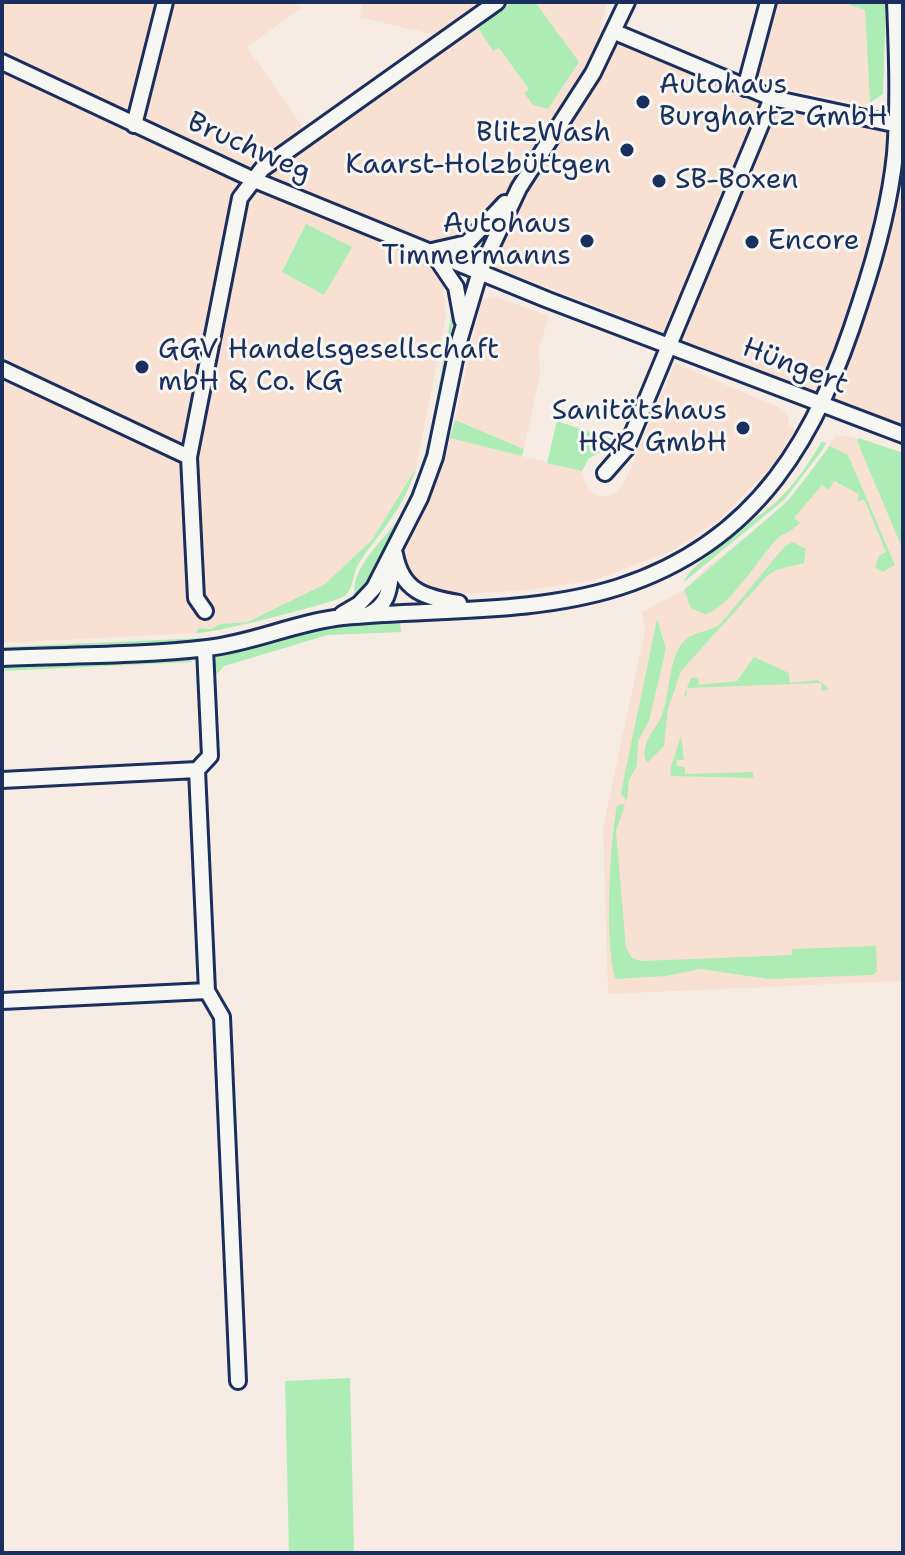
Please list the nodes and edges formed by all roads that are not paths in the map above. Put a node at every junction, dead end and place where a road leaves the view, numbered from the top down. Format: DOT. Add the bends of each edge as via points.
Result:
graph roads {
  1 [pos="165,2"];
  2 [pos="497,2"];
  3 [pos="627,2"];
  4 [pos="768,2"];
  5 [pos="895,2"];
  6 [pos="615,32"];
  7 [pos="2,62"];
  8 [pos="745,88"];
  9 [pos="772,98"];
  10 [pos="134,125"];
  11 [pos="900,126"];
  12 [pos="252,179"];
  13 [pos="519,188"];
  14 [pos="429,251"];
  15 [pos="480,271"];
  16 [pos="463,324"];
  17 [pos="669,346"];
  18 [pos="2,369"];
  19 [pos="823,405"];
  20 [pos="903,435"];
  21 [pos="189,457"];
  22 [pos="605,473"];
  23 [pos="392,555"];
  24 [pos="487,607"];
  25 [pos="205,611"];
  26 [pos="369,614"];
  27 [pos="331,618"];
  28 [pos="205,649"];
  29 [pos="2,658"];
  30 [pos="197,770"];
  31 [pos="2,780"];
  32 [pos="207,991"];
  33 [pos="2,1001"];
  34 [pos="238,1381"];
  1 -- 10 [label="street"];
  2 -- 12 [label="street"];
  3 -- 6 [label="street"];
  4 -- 8 [label="street"];
  5 -- 11 [label="street"];
  6 -- 8 [label="street"];
  6 -- 13 [label="street"];
  7 -- 10 [label="street, Bruchweg"];
  8 -- 9 [label="street"];
  9 -- 11 [label="street"];
  9 -- 17 [label="street"];
  10 -- 12 [label="street, Bruchweg"];
  11 -- 19 [label="street" via="877,246"];
  12 -- 14 [label="street, Bruchweg"];
  12 -- 21 [label="street" via="236,210"];
  13 -- 14 [label="street" via="467,243"];
  13 -- 15 [label="street"];
  14 -- 15 [label="street, Bruchweg"];
  14 -- 16 [label="street" via="451,275"];
  15 -- 16 [label="street"];
  15 -- 17 [label="street, Hüngert"];
  16 -- 23 [label="street" via="430,473"];
  17 -- 19 [label="street, Hüngert"];
  17 -- 22 [label="street" via="626,449"];
  18 -- 21 [label="street"];
  19 -- 20 [label="street, Hüngert"];
  19 -- 24 [label="street" via="768,491 727,530 682,560 635,582 582,597"];
  21 -- 25 [label="street" via="196,598"];
  23 -- 24 [label="street" via="416,592"];
  23 -- 26 [label="street" via="388,597"];
  23 -- 27 [label="street" via="365,599"];
  24 -- 26 [label="street"];
  26 -- 27 [label="street"];
  27 -- 28 [label="street"];
  28 -- 29 [label="street"];
  28 -- 30 [label="street" via="210,756"];
  30 -- 31 [label="street"];
  30 -- 32 [label="street"];
  32 -- 33 [label="street"];
  32 -- 34 [label="street" via="222,1017"];
}
